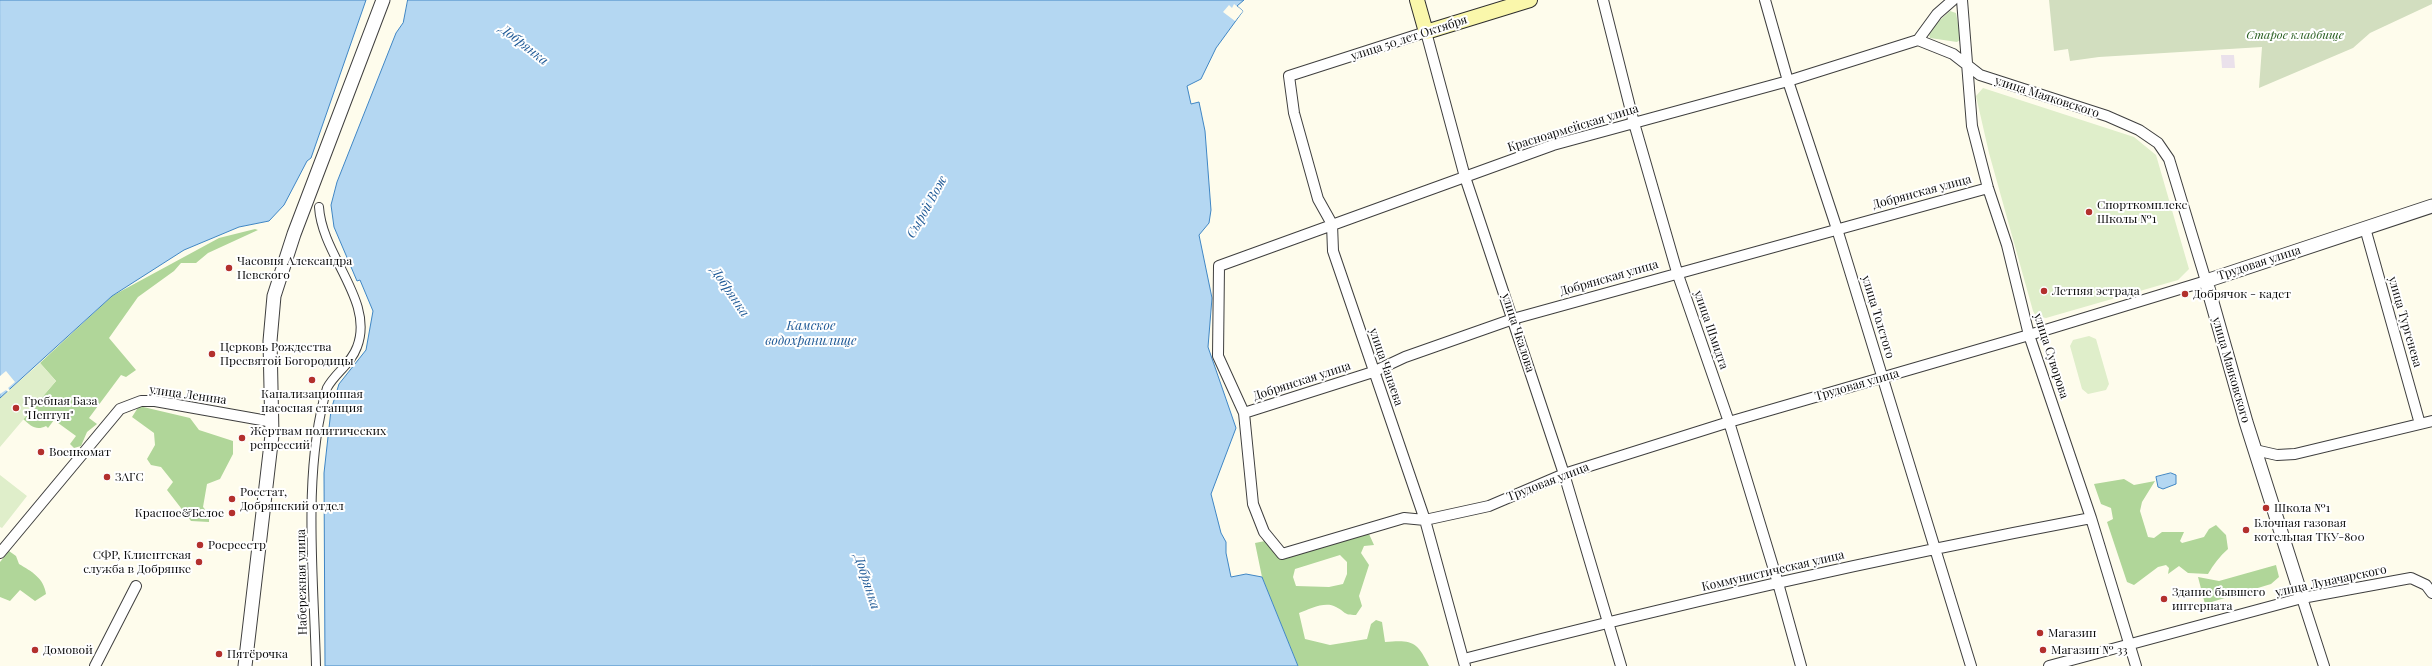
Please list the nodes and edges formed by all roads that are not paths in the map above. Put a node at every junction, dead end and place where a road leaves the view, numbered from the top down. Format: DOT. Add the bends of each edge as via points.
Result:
graph roads {
  1 [pos="383,0"];
  2 [pos="1416,0"];
  3 [pos="1530,0"];
  4 [pos="1603,0"];
  5 [pos="1765,0"];
  6 [pos="1953,0"];
  7 [pos="1962,0"];
  8 [pos="1426,32"];
  9 [pos="1918,40"];
  10 [pos="1968,68"];
  11 [pos="1289,76"];
  12 [pos="1788,81"];
  13 [pos="1634,123"];
  14 [pos="1465,177"];
  15 [pos="1988,188"];
  16 [pos="2432,206"];
  17 [pos="319,207"];
  18 [pos="1332,224"];
  19 [pos="2366,228"];
  20 [pos="1837,229"];
  21 [pos="1677,272"];
  22 [pos="2206,281"];
  23 [pos="1513,319"];
  24 [pos="2029,335"];
  25 [pos="1373,372"];
  26 [pos="1883,378"];
  27 [pos="1244,413"];
  28 [pos="2432,421"];
  29 [pos="273,422"];
  30 [pos="1729,422"];
  31 [pos="2420,424"];
  32 [pos="2255,450"];
  33 [pos="1564,474"];
  34 [pos="2091,518"];
  35 [pos="1425,520"];
  36 [pos="1936,548"];
  37 [pos="0,553"];
  38 [pos="1778,583"];
  39 [pos="136,586"];
  40 [pos="2432,593"];
  41 [pos="2302,598"];
  42 [pos="1608,622"];
  43 [pos="2130,645"];
  44 [pos="1464,663"];
  45 [pos="94,666"];
  46 [pos="245,666"];
  47 [pos="316,666"];
  48 [pos="1621,666"];
  49 [pos="1801,666"];
  50 [pos="1971,666"];
  51 [pos="2049,666"];
  52 [pos="2136,666"];
  53 [pos="2324,666"];
  1 -- 29 [label="street" via="276,288 270,319"];
  2 -- 8 [label="main road, улица Чкалова"];
  3 -- 8 [label="main road, улица 50 лет Октября"];
  4 -- 13 [label="street, улица Шмидта"];
  5 -- 12 [label="street, улица Толстого"];
  6 -- 9 [label="street" via="1937,14"];
  7 -- 10 [label="street, улица Суворова"];
  8 -- 11 [label="street, улица 50 лет Октября"];
  8 -- 14 [label="street, улица Чкалова"];
  9 -- 10 [label="street, улица Маяковского" via="1944,49"];
  9 -- 12 [label="street, Красноармейская улица"];
  10 -- 15 [label="street, улица Суворова" via="1972,126"];
  10 -- 22 [label="street, улица Маяковского" via="1996,81 2126,124 2158,143 2169,159"];
  11 -- 18 [label="street, улица Чапаева" via="1294,113 1318,198"];
  12 -- 13 [label="street, Красноармейская улица"];
  12 -- 20 [label="street, улица Толстого"];
  13 -- 14 [label="street, Красноармейская улица" via="1553,145"];
  13 -- 21 [label="street, улица Шмидта"];
  14 -- 18 [label="street, Красноармейская улица"];
  14 -- 23 [label="street, улица Чкалова"];
  15 -- 20 [label="street, Добрянская улица"];
  15 -- 24 [label="street, улица Суворова" via="2007,245"];
  16 -- 19 [label="street, Трудовая улица"];
  17 -- 47 [label="street, Набережная улица" via="324,234 358,306 361,328 354,354 327,388 314,456 312,495"];
  18 -- 25 [label="street, улица Чапаева" via="1333,251"];
  18 -- 27 [label="street, Красноармейская улица" via="1219,266 1218,356"];
  19 -- 22 [label="street, Трудовая улица"];
  19 -- 31 [label="street, улица Тургенева"];
  20 -- 21 [label="street, Добрянская улица"];
  20 -- 26 [label="street, улица Толстого"];
  21 -- 23 [label="street, Добрянская улица"];
  21 -- 30 [label="street, улица Шмидта"];
  22 -- 24 [label="street, Трудовая улица"];
  22 -- 32 [label="street, улица Маяковского"];
  23 -- 25 [label="street, Добрянская улица" via="1405,357"];
  23 -- 33 [label="street, улица Чкалова"];
  24 -- 26 [label="street, Трудовая улица"];
  24 -- 34 [label="street, улица Суворова"];
  25 -- 27 [label="street, Добрянская улица"];
  25 -- 35 [label="street, улица Чапаева"];
  26 -- 30 [label="street, Трудовая улица"];
  26 -- 36 [label="street, улица Толстого"];
  27 -- 35 [label="street, Трудовая улица" via="1253,504 1264,532 1282,554 1404,518"];
  28 -- 31 [label="street"];
  29 -- 37 [label="street, улица Ленина" via="155,401 141,401 120,409"];
  29 -- 46 [label="street"];
  30 -- 33 [label="street, Трудовая улица"];
  30 -- 38 [label="street, улица Шмидта"];
  31 -- 32 [label="street" via="2295,454"];
  32 -- 41 [label="street, улица Маяковского"];
  33 -- 35 [label="street, Трудовая улица" via="1489,506"];
  33 -- 42 [label="street, улица Чкалова"];
  34 -- 36 [label="street, Коммунистическая улица"];
  34 -- 43 [label="street, улица Суворова"];
  35 -- 44 [label="street, улица Чапаева"];
  36 -- 38 [label="street, Коммунистическая улица"];
  36 -- 50 [label="street, улица Толстого"];
  38 -- 42 [label="street, Коммунистическая улица"];
  38 -- 49 [label="street, улица Шмидта"];
  39 -- 45 [label="street"];
  40 -- 41 [label="street, улица Луначарского" via="2426,585 2411,578"];
  41 -- 43 [label="street, улица Луначарского"];
  41 -- 53 [label="street, улица Маяковского"];
  42 -- 44 [label="street, Коммунистическая улица"];
  42 -- 48 [label="street, улица Чкалова"];
  43 -- 51 [label="street, улица Луначарского"];
  43 -- 52 [label="street, улица Суворова"];
}
